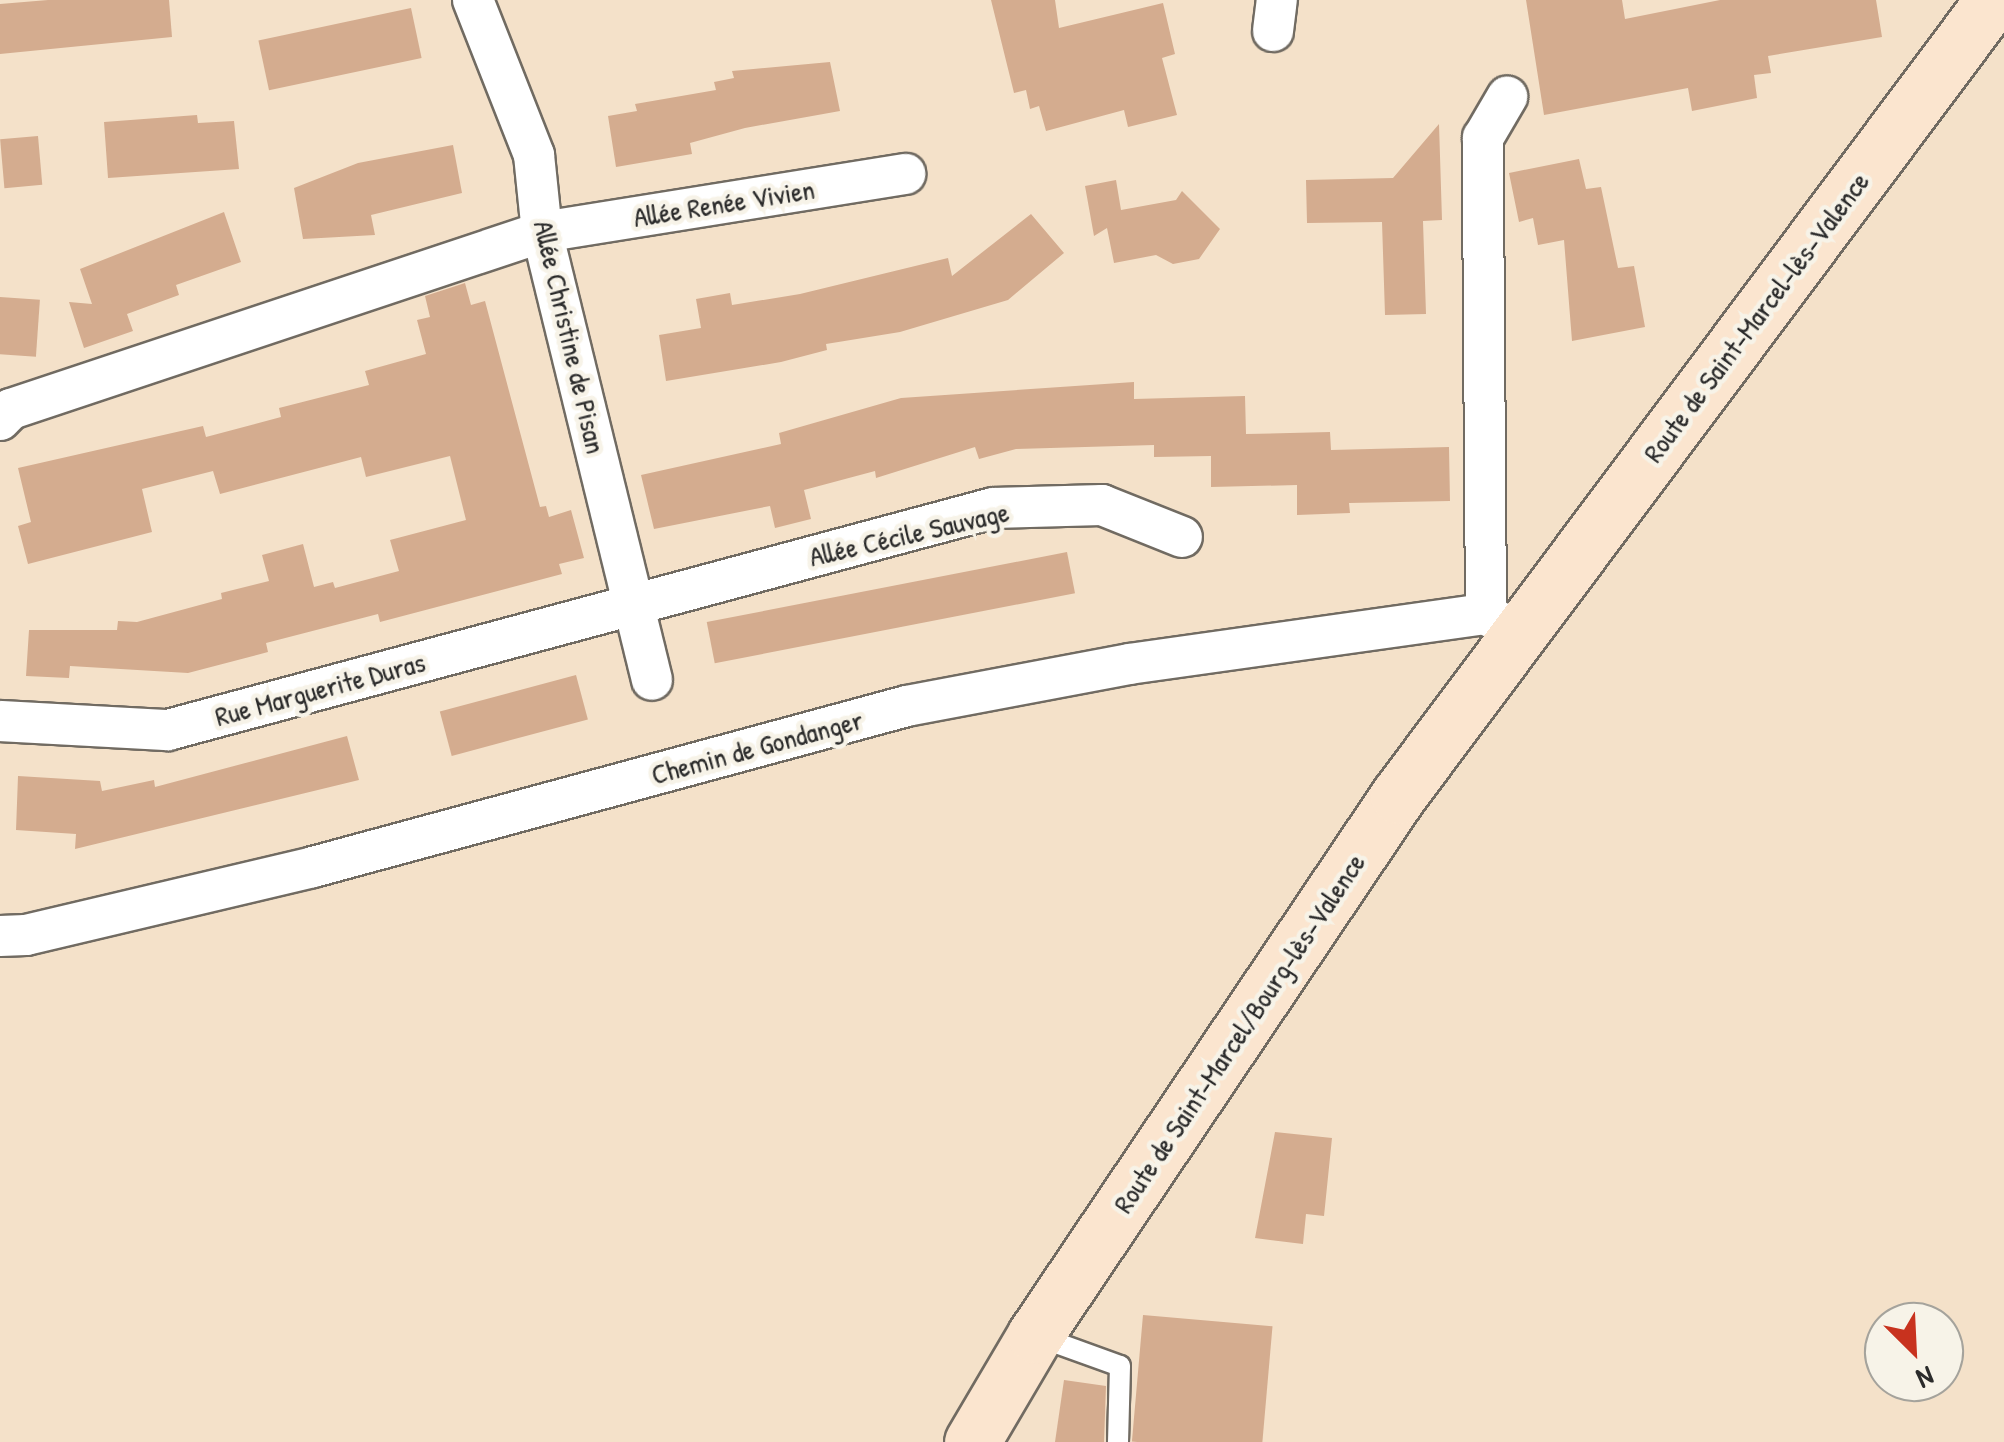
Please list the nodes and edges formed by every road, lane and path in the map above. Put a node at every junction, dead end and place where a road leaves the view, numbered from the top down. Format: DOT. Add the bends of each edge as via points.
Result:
graph roads {
  1 [pos="473,0"];
  2 [pos="1993,0"];
  3 [pos="1508,97"];
  4 [pos="905,174"];
  5 [pos="542,232"];
  6 [pos="0,420"];
  7 [pos="1182,537"];
  8 [pos="635,604"];
  9 [pos="1502,624"];
  10 [pos="652,680"];
  11 [pos="0,722"];
  12 [pos="0,936"];
  13 [pos="1035,1335"];
  14 [pos="972,1442"];
  15 [pos="1118,1442"];
  1 -- 5 [label="street, Allée Christine de Pisan" via="534,155"];
  2 -- 9 [label="main road, Route de Saint-Marcel-lès-Valence"];
  3 -- 9 [label="street" via="1483,138"];
  4 -- 5 [label="street, Allée Renée Vivien"];
  5 -- 6 [label="street" via="12,408"];
  5 -- 8 [label="street, Allée Christine de Pisan"];
  7 -- 8 [label="street, Allée Cécile Sauvage" via="1102,504 993,508"];
  8 -- 10 [label="street, Allée Christine de Pisan"];
  8 -- 11 [label="street, Rue Marguerite Duras" via="168,730"];
  9 -- 12 [label="street, Chemin de Gondanger" via="1129,664 907,706 313,867"];
  9 -- 13 [label="main road, Route de Saint-Marcel/Bourg-lès-Valence" via="1398,796"];
  13 -- 14 [label="main road, Route de Saint-Marcel/Bourg-lès-Valence"];
  13 -- 15 [label="lane" via="1120,1366"];
}
